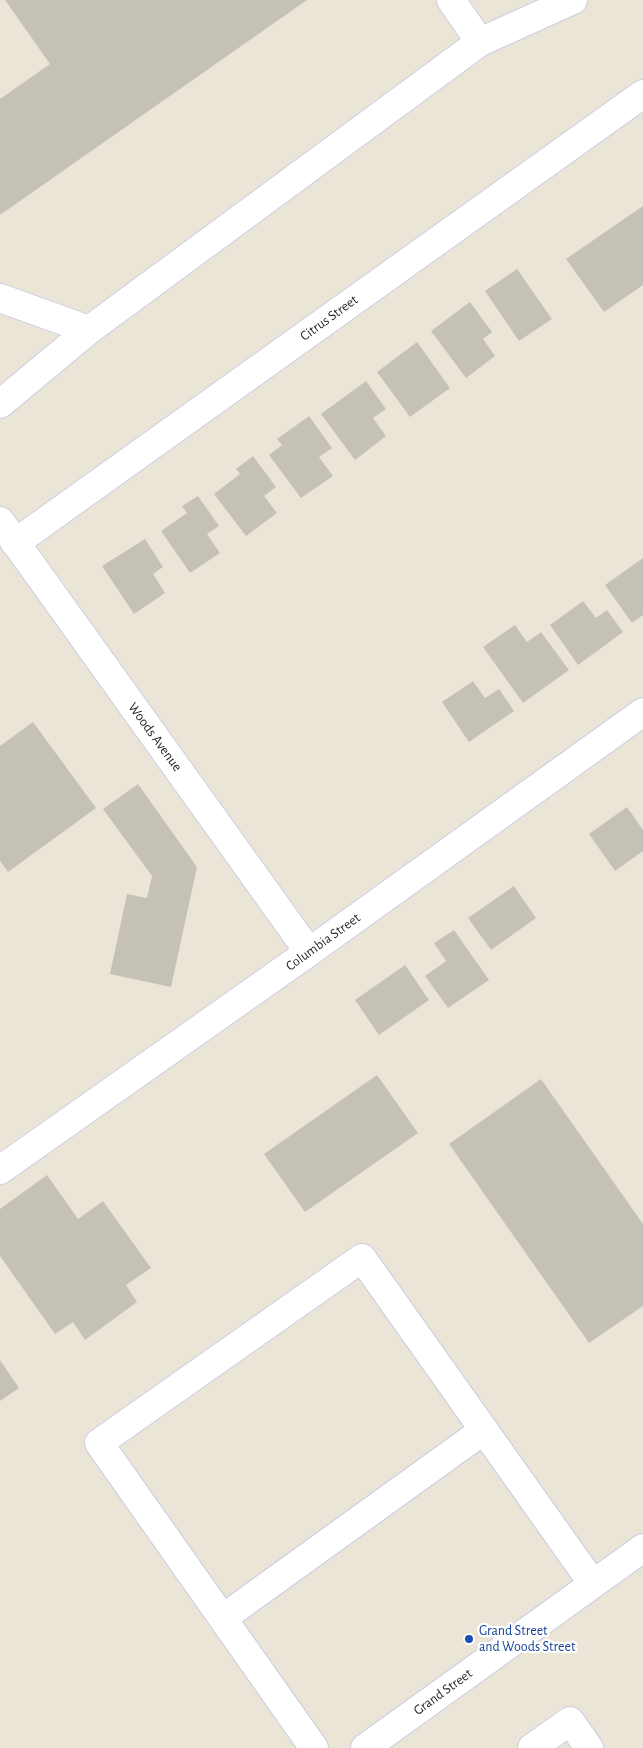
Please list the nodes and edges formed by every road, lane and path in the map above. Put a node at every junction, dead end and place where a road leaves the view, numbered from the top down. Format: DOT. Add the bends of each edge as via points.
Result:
graph roads {
  1 [pos="451,0"];
  2 [pos="573,0"];
  3 [pos="480,42"];
  4 [pos="643,94"];
  5 [pos="0,298"];
  6 [pos="89,330"];
  7 [pos="0,404"];
  8 [pos="8,532"];
  9 [pos="643,712"];
  10 [pos="309,952"];
  11 [pos="0,1170"];
  12 [pos="484,1430"];
  13 [pos="643,1548"];
  14 [pos="592,1584"];
  15 [pos="223,1618"];
  16 [pos="314,1748"];
  17 [pos="365,1748"];
  18 [pos="532,1748"];
  19 [pos="589,1748"];
  1 -- 3 [label="street"];
  2 -- 3 [label="street"];
  3 -- 6 [label="street"];
  4 -- 8 [label="street, Citrus Street"];
  5 -- 6 [label="street"];
  6 -- 7 [label="street"];
  8 -- 10 [label="street, Woods Avenue"];
  9 -- 10 [label="street, Columbia Street"];
  10 -- 11 [label="street, Columbia Street"];
  12 -- 14 [label="street"];
  12 -- 15 [label="street"];
  12 -- 15 [label="street" via="362,1258 99,1443"];
  13 -- 14 [label="street, Grand Street"];
  14 -- 17 [label="street, Grand Street"];
  15 -- 16 [label="street"];
  18 -- 19 [label="street" via="570,1721"];
}
